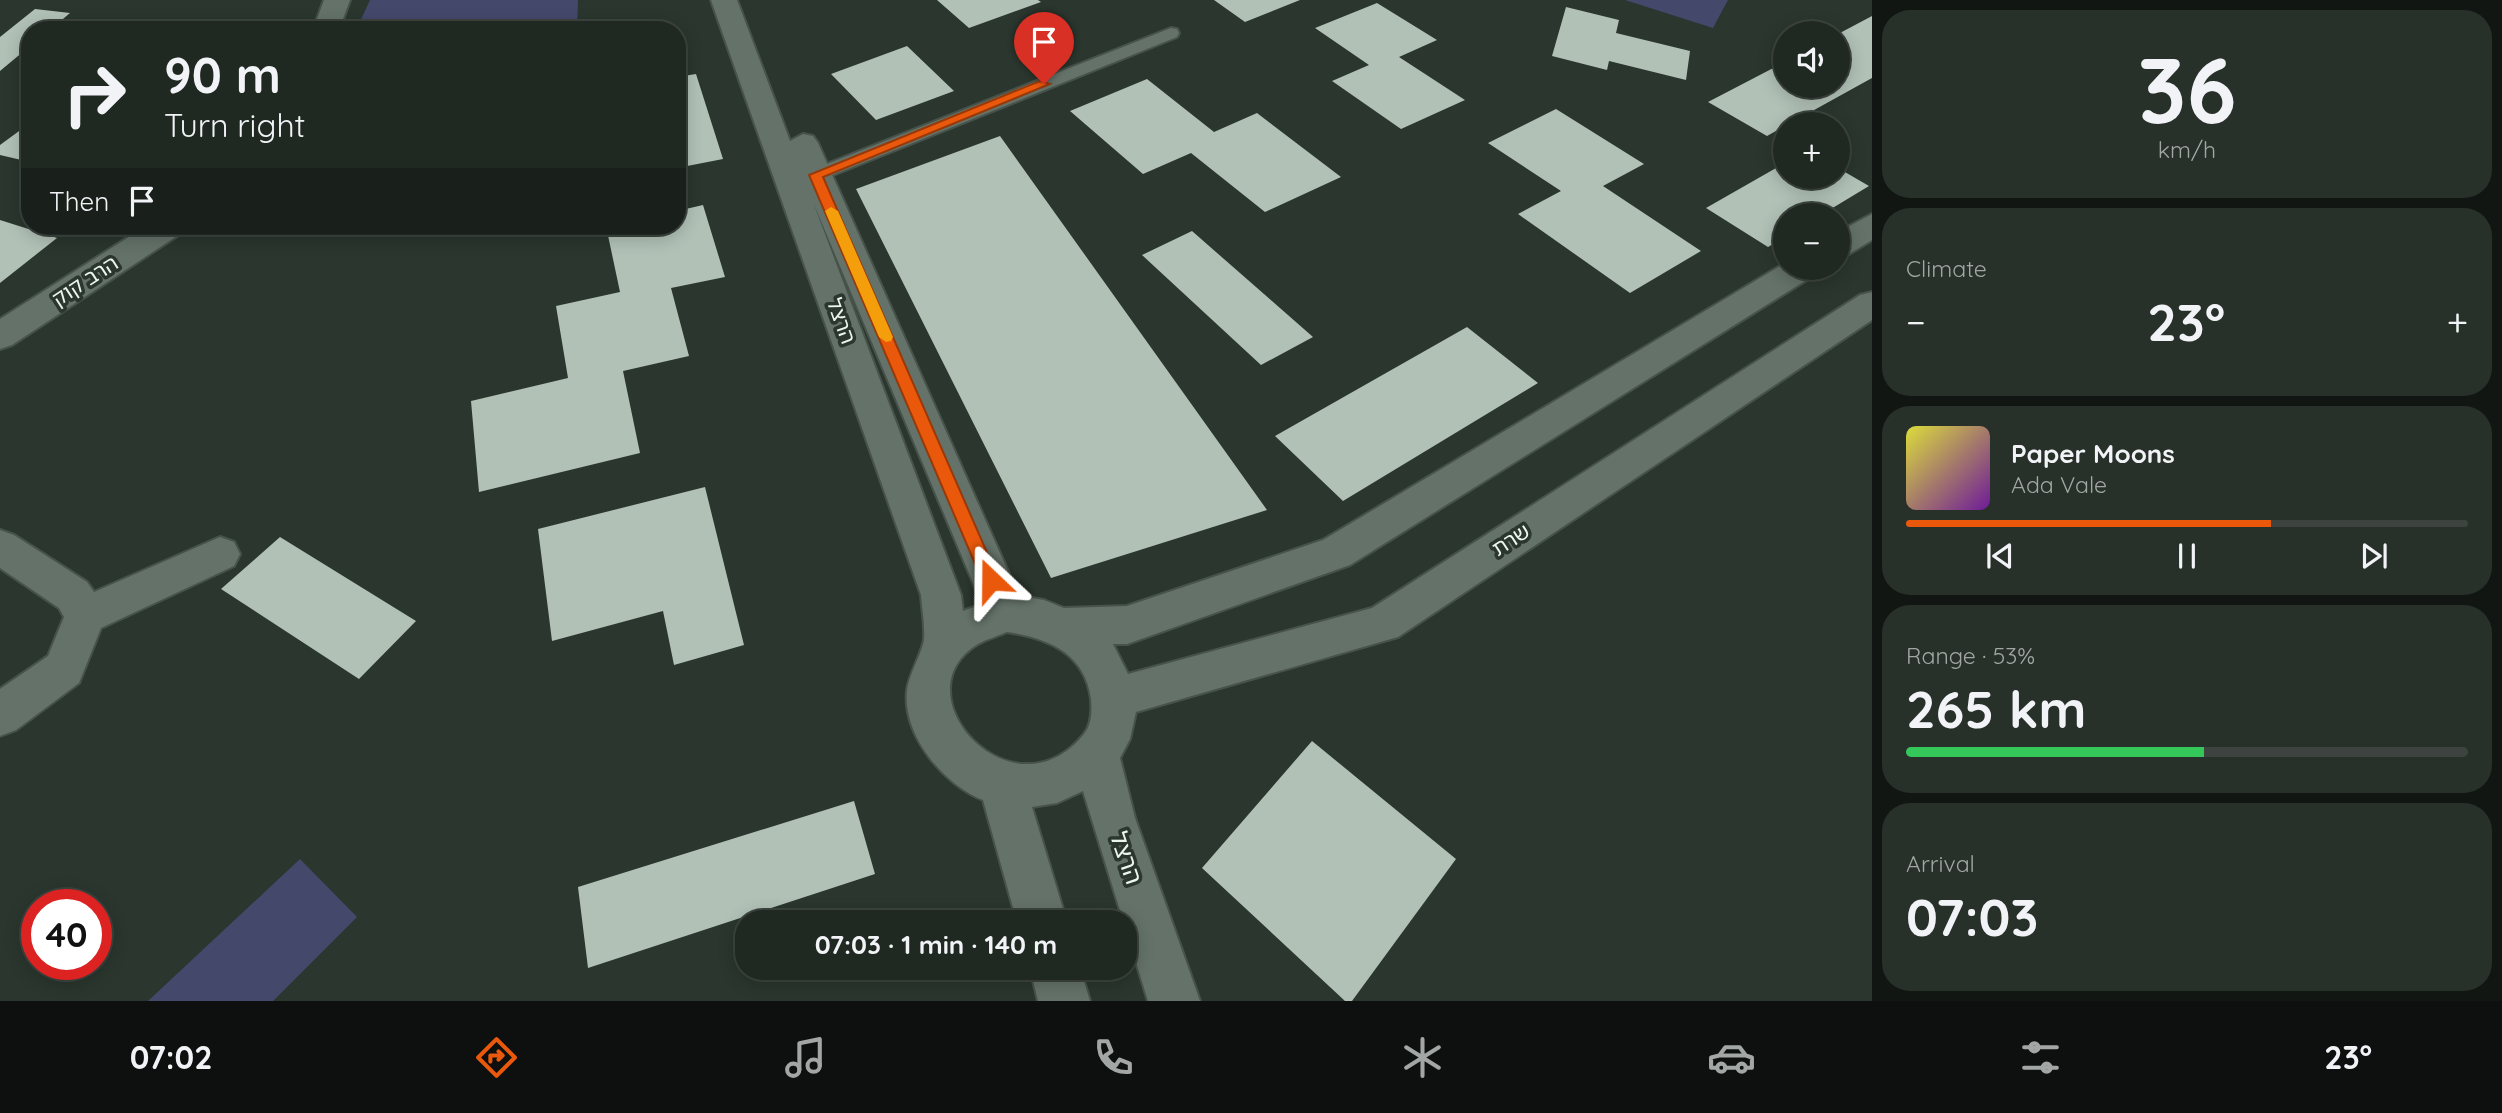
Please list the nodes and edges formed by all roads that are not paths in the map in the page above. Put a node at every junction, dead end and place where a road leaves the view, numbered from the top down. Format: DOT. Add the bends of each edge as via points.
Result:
graph roads {
  1 [pos="337,0"];
  2 [pos="724,0"];
  3 [pos="748,0"];
  4 [pos="329,21"];
  5 [pos="1171,33"];
  6 [pos="816,175"];
  7 [pos="1872,225"];
  8 [pos="155,235"];
  9 [pos="1850,239"];
  10 [pos="1782,280"];
  11 [pos="1872,304"];
  12 [pos="0,336"];
  13 [pos="0,547"];
  14 [pos="220,554"];
  15 [pos="1006,613"];
  16 [pos="85,616"];
  17 [pos="1066,626"];
  18 [pos="946,645"];
  19 [pos="1114,698"];
  20 [pos="0,715"];
  21 [pos="1097,754"];
  22 [pos="1002,784"];
  23 [pos="1039,910"];
  24 [pos="1059,980"];
  25 [pos="1065,1001"];
  26 [pos="1174,1001"];
  1 -- 4 [label="street"];
  2 -- 18 [label="street, הרצל" via="941,596"];
  3 -- 6 [label="street, הרצל"];
  5 -- 6 [label="lane"];
  6 -- 15 [label="street, הרצל"];
  7 -- 9 [label="street"];
  8 -- 12 [label="street, הרב קוק"];
  10 -- 17 [label="street" via="1336,553 1126,625"];
  11 -- 19 [label="street, שרת" via="1383,624"];
  13 -- 16 [label="street" via="73,594"];
  14 -- 16 [label="street"];
  15 -- 17 [label="street" via="1047,617"];
  15 -- 18 [label="street" via="962,629"];
  16 -- 20 [label="street" via="64,669"];
  17 -- 19 [label="street" via="1090,644 1107,669"];
  18 -- 22 [label="street" via="928,688 929,713 938,737 976,774"];
  19 -- 21 [label="street" via="1111,728"];
  21 -- 22 [label="street" via="1079,771 1055,782"];
  21 -- 26 [label="street, הרצל" via="1112,818"];
  22 -- 23 [label="street"];
  24 -- 25 [label="street"];
}
